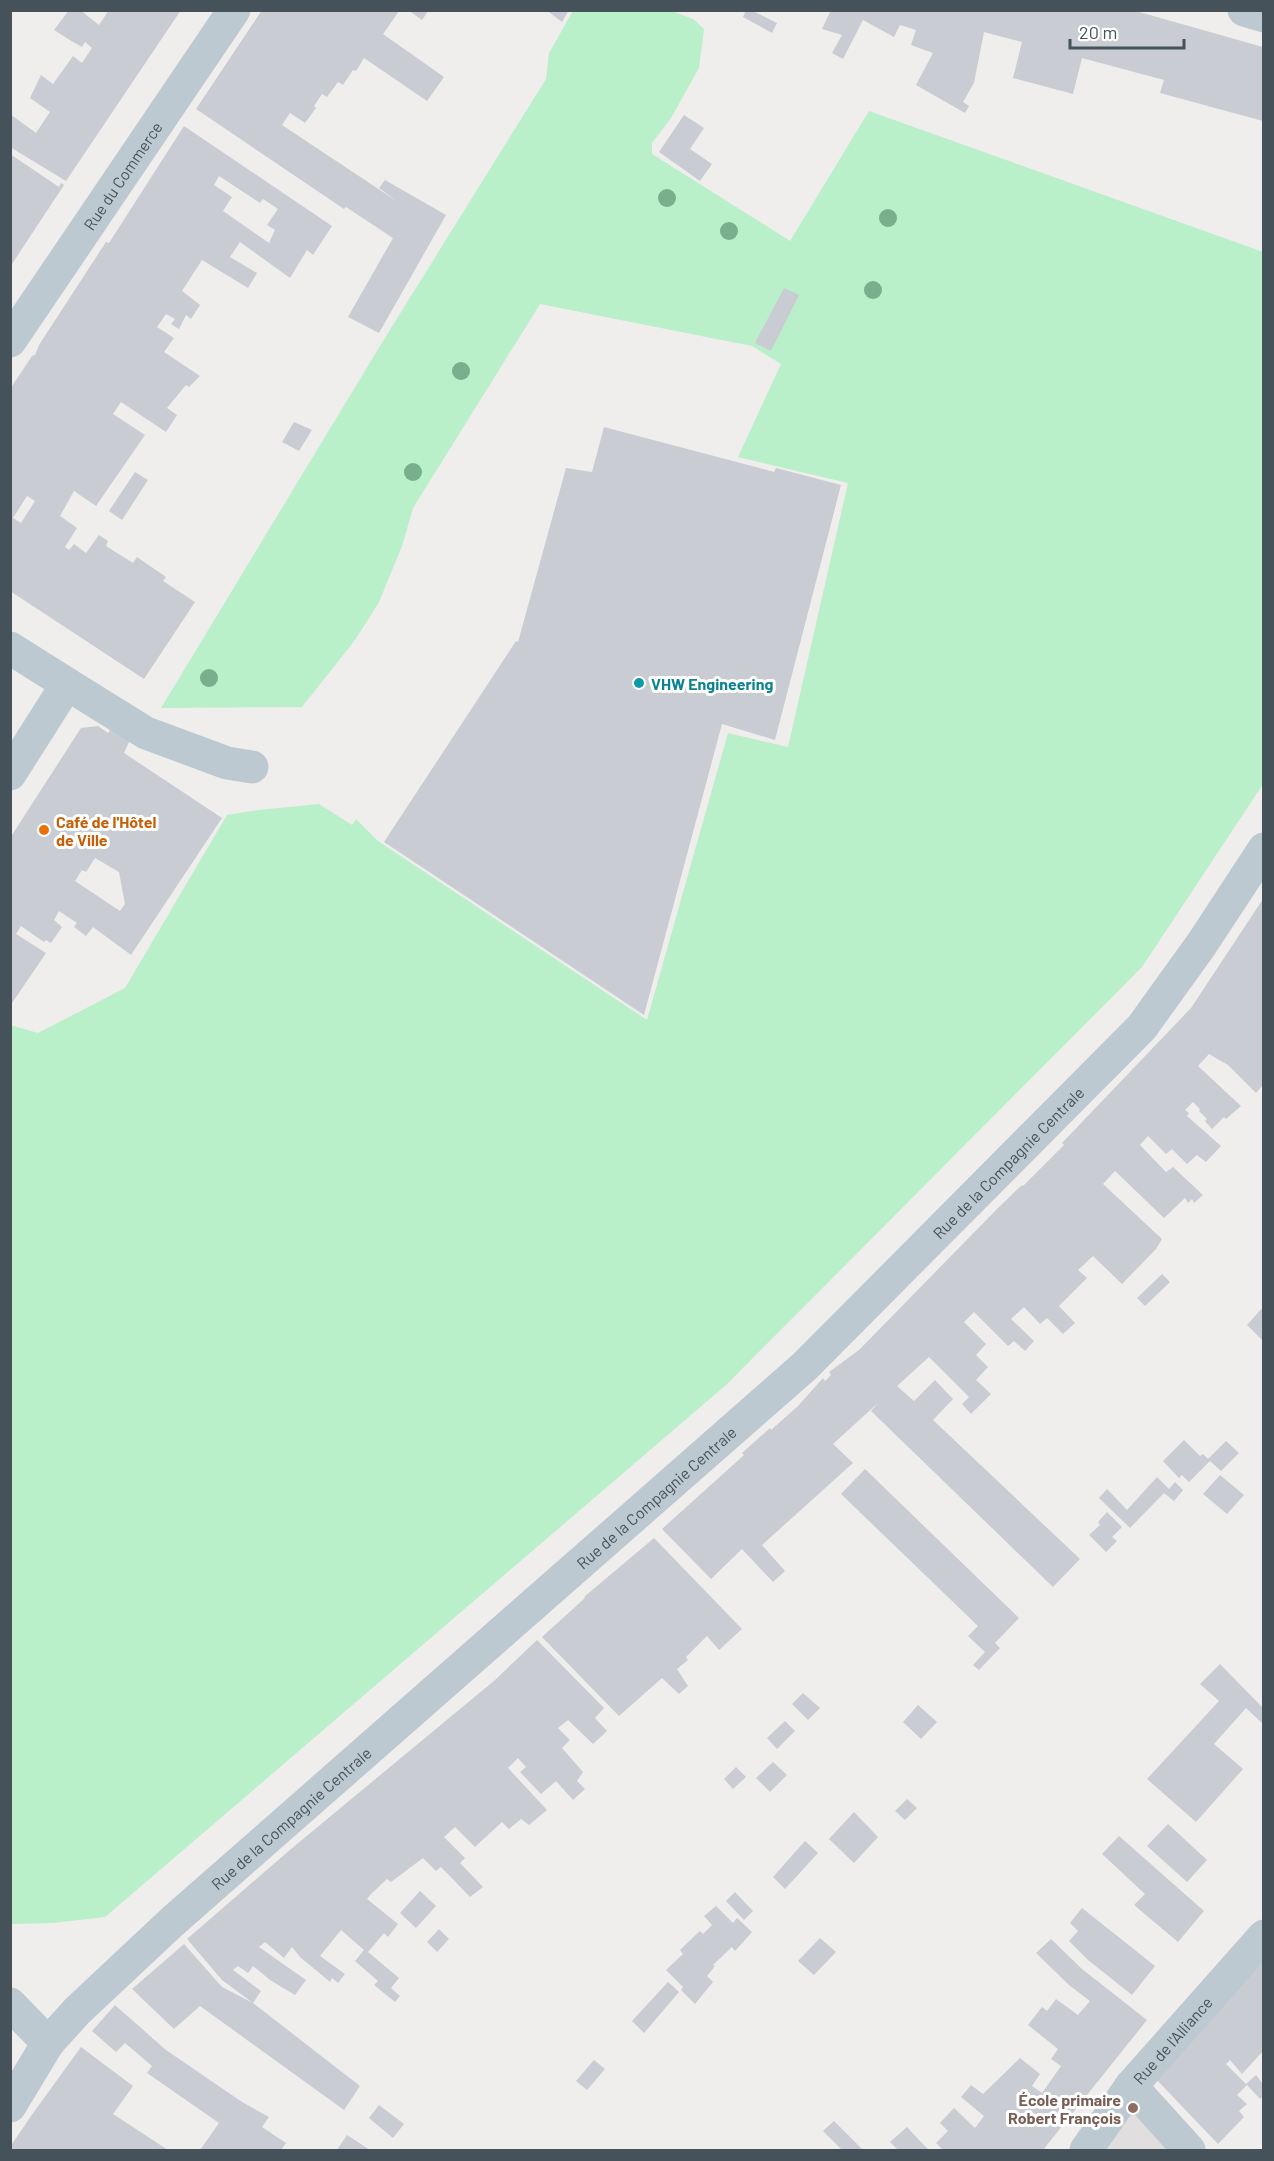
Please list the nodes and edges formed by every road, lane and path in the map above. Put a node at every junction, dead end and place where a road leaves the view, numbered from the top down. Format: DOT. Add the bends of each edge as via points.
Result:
graph roads {
  1 [pos="234,10"];
  2 [pos="1244,10"];
  3 [pos="1263,16"];
  4 [pos="10,341"];
  5 [pos="10,648"];
  6 [pos="66,684"];
  7 [pos="252,767"];
  8 [pos="10,774"];
  9 [pos="1263,849"];
  10 [pos="1263,1936"];
  11 [pos="10,2004"];
  12 [pos="48,2043"];
  13 [pos="1131,2086"];
  14 [pos="10,2106"];
  15 [pos="1086,2151"];
  16 [pos="1190,2151"];
  1 -- 4 [label="street, Rue du Commerce"];
  2 -- 3 [label="street"];
  5 -- 6 [label="street"];
  6 -- 7 [label="street" via="146,733 227,763"];
  6 -- 8 [label="street"];
  9 -- 12 [label="street, Rue de la Compagnie Centrale" via="1142,1026 805,1366 199,1897"];
  10 -- 13 [label="street, Rue de l'Alliance"];
  11 -- 12 [label="street"];
  12 -- 14 [label="street, Rue de la Compagnie Centrale"];
  13 -- 15 [label="street, Rue de l'Alliance"];
  13 -- 16 [label="street"];
}
